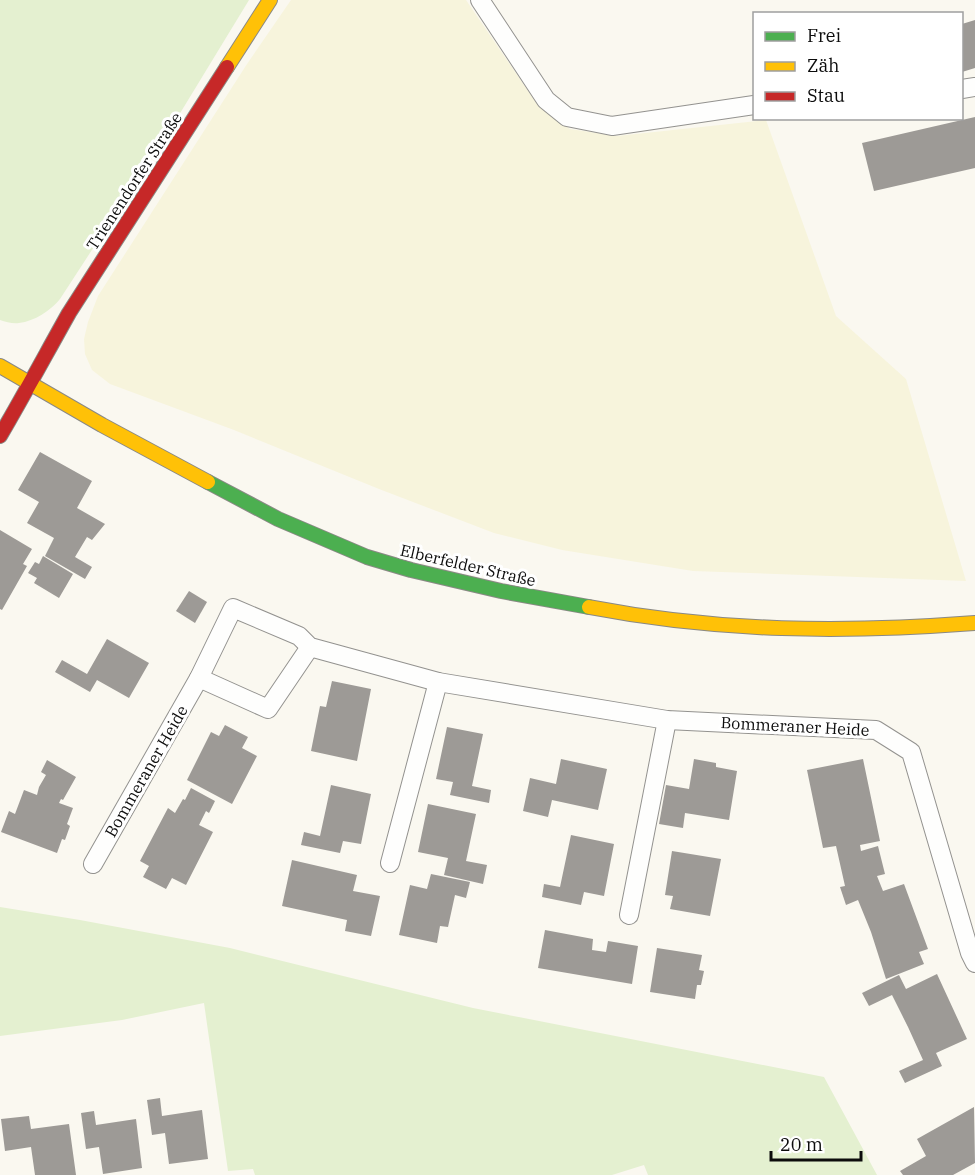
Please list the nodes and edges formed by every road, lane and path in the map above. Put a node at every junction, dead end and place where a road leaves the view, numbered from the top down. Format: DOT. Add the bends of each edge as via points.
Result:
graph roads {
  1 [pos="270,0"];
  2 [pos="480,0"];
  3 [pos="753,105"];
  4 [pos="0,366"];
  5 [pos="31,383"];
  6 [pos="0,436"];
  7 [pos="975,623"];
  8 [pos="310,647"];
  9 [pos="199,678"];
  10 [pos="438,682"];
  11 [pos="667,720"];
  12 [pos="390,863"];
  13 [pos="93,864"];
  14 [pos="629,915"];
  15 [pos="975,963"];
  1 -- 5 [label="main road, Trienendorfer Straße" via="69,312"];
  2 -- 3 [label="lane" via="546,100 567,117 612,126"];
  4 -- 5 [label="main road, Elberfelder Straße"];
  5 -- 6 [label="main road, Trienendorfer Straße"];
  5 -- 7 [label="main road, Elberfelder Straße" via="278,519 367,557 411,570 640,618 810,630"];
  8 -- 9 [label="lane" via="268,709"];
  8 -- 9 [label="lane, Bommeraner Heide" via="299,636 233,608"];
  8 -- 10 [label="lane, Bommeraner Heide"];
  9 -- 13 [label="lane, Bommeraner Heide"];
  10 -- 11 [label="lane, Bommeraner Heide"];
  10 -- 12 [label="lane"];
  11 -- 14 [label="lane"];
  11 -- 15 [label="lane, Bommeraner Heide" via="876,730 911,752"];
}
